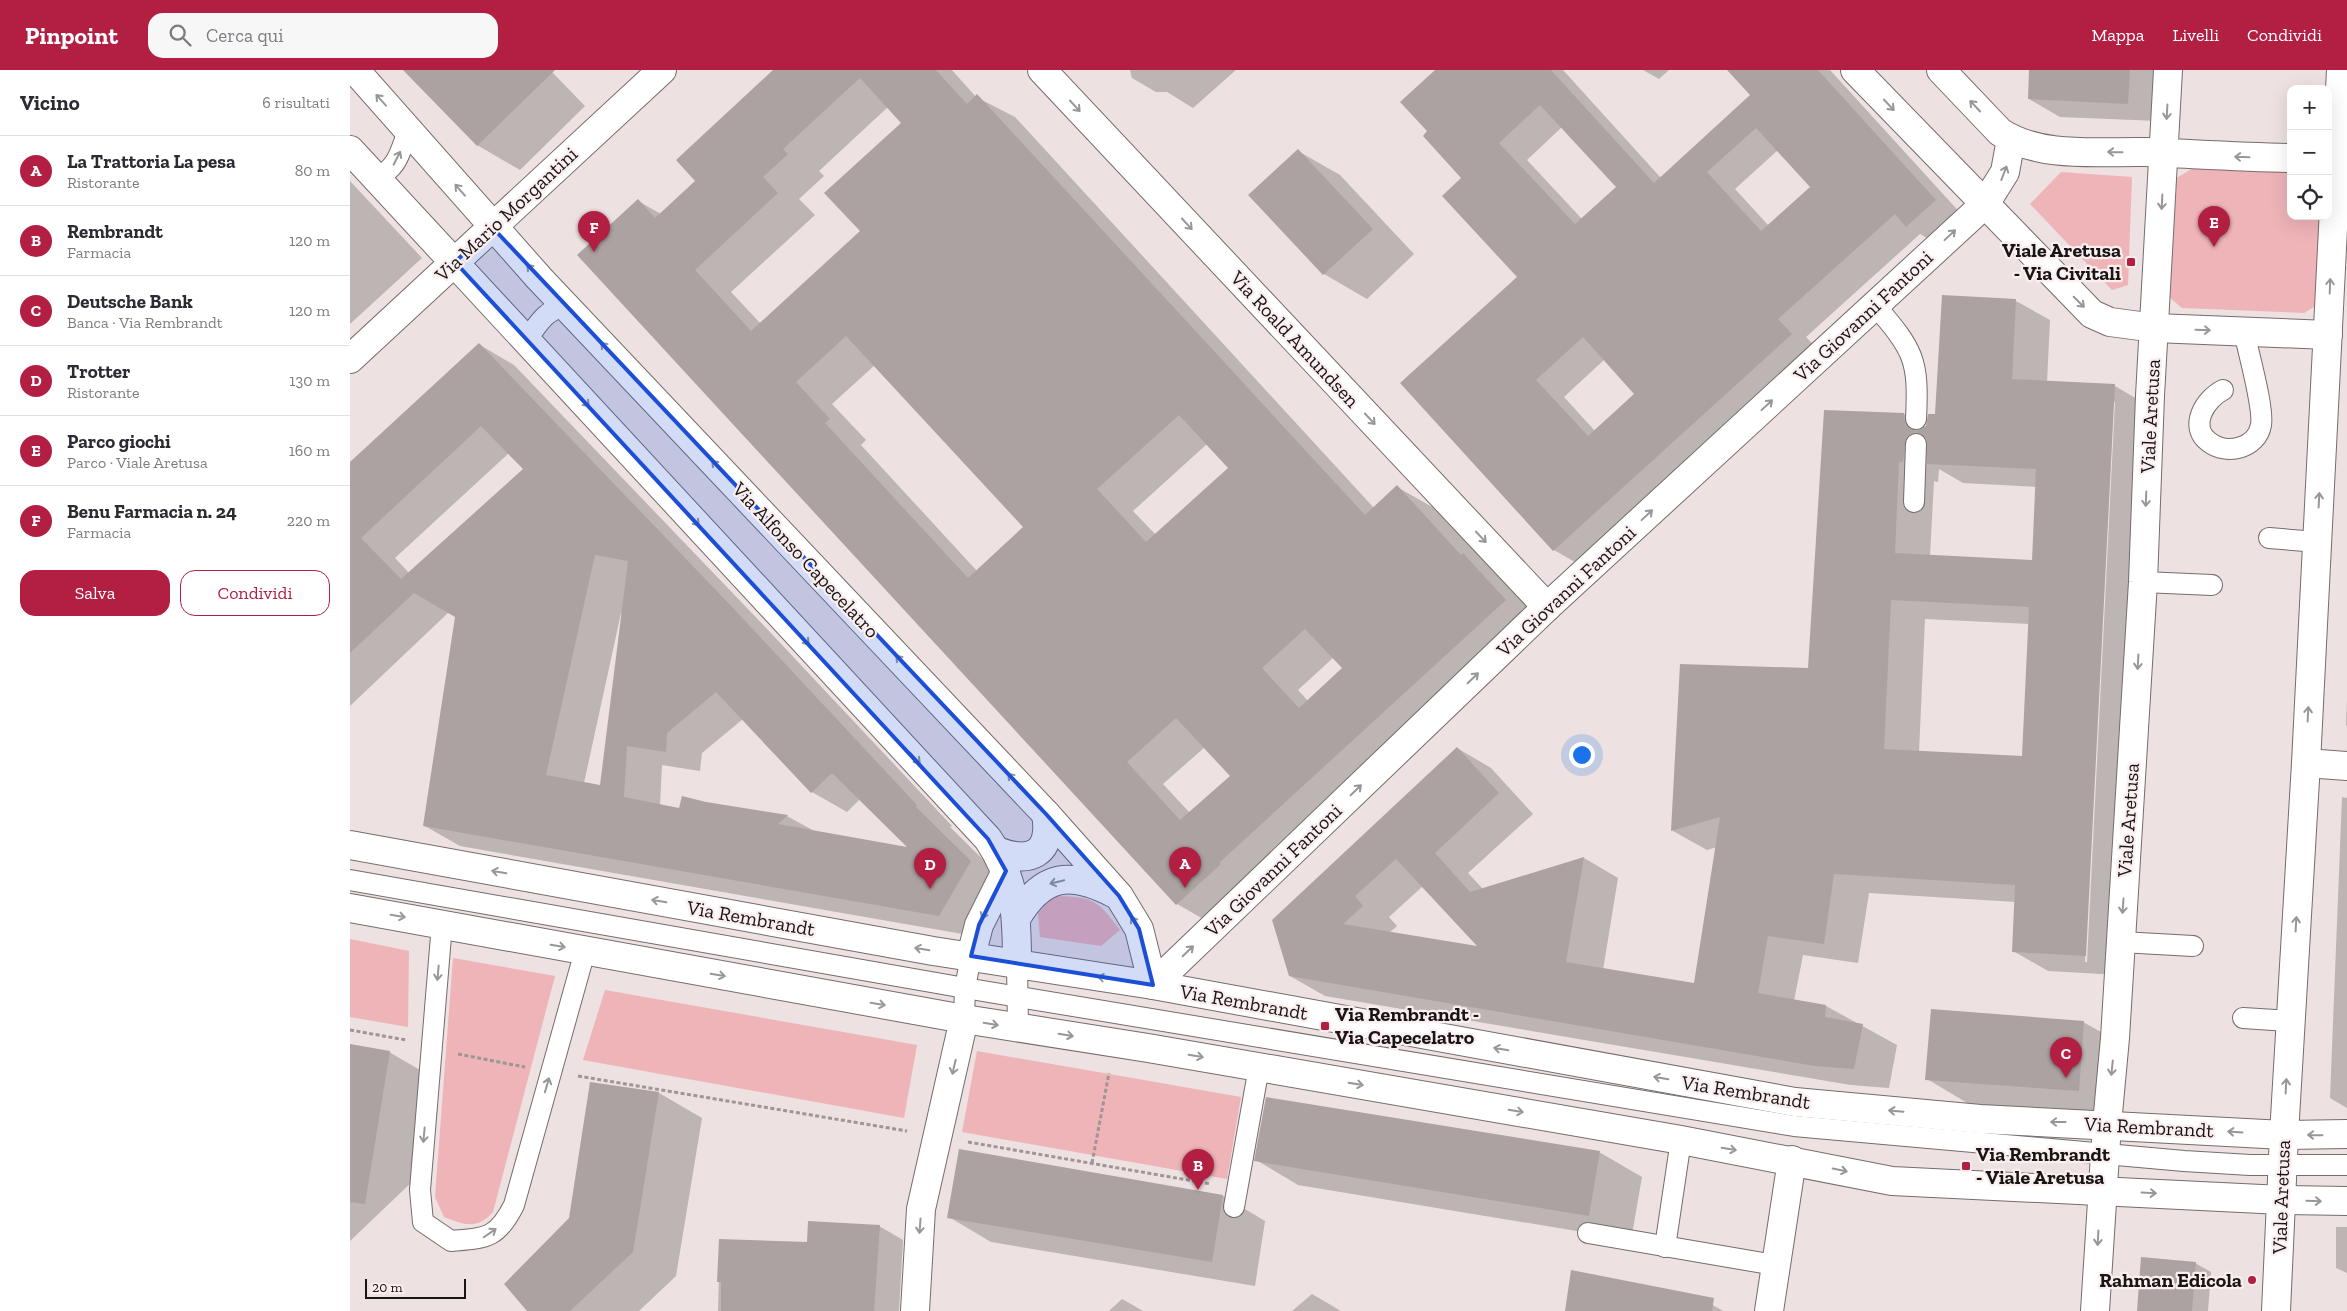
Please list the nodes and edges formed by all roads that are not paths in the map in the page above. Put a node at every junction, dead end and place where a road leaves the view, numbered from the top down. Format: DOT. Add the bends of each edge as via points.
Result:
graph roads {
  1 [pos="354,70"];
  2 [pos="662,70"];
  3 [pos="1042,70"];
  4 [pos="1855,70"];
  5 [pos="1941,70"];
  6 [pos="2168,70"];
  7 [pos="2341,70"];
  8 [pos="408,131"];
  9 [pos="2010,139"];
  10 [pos="350,150"];
  11 [pos="2164,153"];
  12 [pos="2287,158"];
  13 [pos="2337,160"];
  14 [pos="376,178"];
  15 [pos="1985,204"];
  16 [pos="492,227"];
  17 [pos="455,262"];
  18 [pos="565,306"];
  19 [pos="1875,306"];
  20 [pos="2155,328"];
  21 [pos="2338,328"];
  22 [pos="2244,331"];
  23 [pos="527,339"];
  24 [pos="350,359"];
  25 [pos="2223,390"];
  26 [pos="1916,419"];
  27 [pos="1916,444"];
  28 [pos="1914,502"];
  29 [pos="2269,538"];
  30 [pos="2317,542"];
  31 [pos="2143,582"];
  32 [pos="2212,585"];
  33 [pos="1547,607"];
  34 [pos="2306,763"];
  35 [pos="2347,766"];
  36 [pos="1046,814"];
  37 [pos="350,845"];
  38 [pos="1000,860"];
  39 [pos="350,880"];
  40 [pos="1119,896"];
  41 [pos="350,908"];
  42 [pos="1017,917"];
  43 [pos="442,924"];
  44 [pos="2121,942"];
  45 [pos="2192,946"];
  46 [pos="584,951"];
  47 [pos="971,956"];
  48 [pos="1017,964"];
  49 [pos="1153,985"];
  50 [pos="965,988"];
  51 [pos="1016,996"];
  52 [pos="1154,1018"];
  53 [pos="2243,1018"];
  54 [pos="964,1020"];
  55 [pos="2290,1021"];
  56 [pos="1018,1028"];
  57 [pos="1148,1048"];
  58 [pos="1259,1067"];
  59 [pos="2107,1124"];
  60 [pos="2347,1134"];
  61 [pos="2284,1135"];
  62 [pos="1681,1140"];
  63 [pos="2104,1153"];
  64 [pos="1792,1160"];
  65 [pos="2283,1165"];
  66 [pos="2347,1165"];
  67 [pos="2101,1190"];
  68 [pos="1236,1198"];
  69 [pos="2282,1200"];
  70 [pos="2347,1201"];
  71 [pos="1588,1233"];
  72 [pos="1665,1247"];
  73 [pos="1775,1265"];
  74 [pos="915,1311"];
  75 [pos="1769,1311"];
  76 [pos="2095,1311"];
  77 [pos="2276,1311"];
  8 -- 1 [label="street, Via Alfonso Capecelatro, one-way"];
  2 -- 16 [label="street, Via Mario Morgantini"];
  3 -- 33 [label="street, Via Roald Amundsen, one-way"];
  4 -- 15 [label="street, one-way"];
  9 -- 5 [label="street, one-way"];
  6 -- 11 [label="street, Viale Aretusa, one-way"];
  7 -- 13 [label="street, Viale Aretusa"];
  14 -- 8 [label="lane, one-way" via="390,172"];
  16 -- 8 [label="street, Via Alfonso Capecelatro, one-way"];
  11 -- 9 [label="street, one-way" via="2048,149"];
  15 -- 9 [label="street, Via Giovanni Fantoni, one-way" via="2005,172"];
  10 -- 14 [label="street"];
  12 -- 11 [label="street, one-way"];
  11 -- 20 [label="street, Viale Aretusa, one-way"];
  21 -- 13 [label="street, Viale Aretusa, one-way"];
  14 -- 17 [label="street"];
  19 -- 15 [label="street, Via Giovanni Fantoni, one-way"];
  15 -- 20 [label="street, one-way" via="2092,314 2110,322"];
  16 -- 17 [label="street, Via Mario Morgantini"];
  18 -- 16 [label="street, Via Alfonso Capecelatro, one-way"];
  17 -- 23 [label="street"];
  17 -- 24 [label="street, Via Mario Morgantini"];
  18 -- 23 [label="lane" via="542,317"];
  36 -- 18 [label="street, Via Alfonso Capecelatro, one-way"];
  19 -- 26 [label="lane" via="1901,336 1912,355 1917,370"];
  33 -- 19 [label="street, Via Giovanni Fantoni, one-way"];
  20 -- 22 [label="street, one-way"];
  20 -- 31 [label="street, Viale Aretusa, one-way"];
  21 -- 22 [label="street"];
  30 -- 21 [label="street, Viale Aretusa, one-way"];
  22 -- 25 [label="lane" via="2262,420 2258,434 2246,446 2217,446 2210,443 2201,430 2203,407"];
  23 -- 38 [label="street, one-way" via="972,819"];
  27 -- 28 [label="lane"];
  29 -- 30 [label="lane"];
  34 -- 30 [label="street, Viale Aretusa, one-way"];
  31 -- 32 [label="lane"];
  31 -- 44 [label="street, Viale Aretusa, one-way"];
  49 -- 33 [label="street, Via Giovanni Fantoni, one-way"];
  34 -- 35 [label="street"];
  55 -- 34 [label="street, Viale Aretusa, one-way"];
  36 -- 38 [label="street" via="1049,832 1044,847 1031,856"];
  36 -- 40 [label="street, Via Alfonso Capecelatro"];
  47 -- 37 [label="street, Via Rembrandt, one-way"];
  38 -- 42 [label="street"];
  38 -- 47 [label="street, one-way"];
  39 -- 50 [label="lane, Via Rembrandt"];
  40 -- 42 [label="street, one-way" via="1092,882 1068,879 1045,884 1029,897"];
  49 -- 40 [label="street, Via Alfonso Capecelatro, one-way" via="1139,929"];
  41 -- 43 [label="street, one-way"];
  42 -- 48 [label="street"];
  43 -- 46 [label="street, one-way"];
  43 -- 46 [label="lane, one-way" via="420,1190 423,1222 451,1241 486,1238 505,1222 514,1205"];
  44 -- 45 [label="lane"];
  44 -- 59 [label="street, Viale Aretusa, one-way"];
  46 -- 54 [label="street, one-way"];
  47 -- 48 [label="street, Via Rembrandt"];
  47 -- 50 [label="lane"];
  49 -- 48 [label="street, Via Rembrandt, one-way"];
  48 -- 51 [label="lane"];
  49 -- 52 [label="lane, Via Rembrandt"];
  59 -- 49 [label="street, Via Rembrandt, one-way" via="1980,1119 1795,1102"];
  50 -- 51 [label="lane, Via Rembrandt"];
  50 -- 54 [label="lane"];
  51 -- 52 [label="lane, Via Rembrandt"];
  51 -- 56 [label="lane"];
  52 -- 57 [label="lane, Via Rembrandt"];
  52 -- 63 [label="lane, Via Rembrandt" via="1794,1126"];
  53 -- 55 [label="lane"];
  54 -- 56 [label="street, one-way"];
  54 -- 74 [label="street, one-way" via="921,1209"];
  61 -- 55 [label="street, Viale Aretusa, one-way"];
  56 -- 57 [label="street, one-way"];
  57 -- 58 [label="street, one-way"];
  58 -- 62 [label="street, one-way"];
  58 -- 68 [label="lane"];
  61 -- 59 [label="street, Via Rembrandt, one-way"];
  59 -- 63 [label="street, Viale Aretusa"];
  60 -- 61 [label="street, Via Rembrandt, one-way"];
  61 -- 65 [label="street, Viale Aretusa"];
  62 -- 64 [label="street, one-way"];
  62 -- 72 [label="lane"];
  63 -- 65 [label="lane, Via Rembrandt" via="2184,1161"];
  63 -- 67 [label="street, Viale Aretusa"];
  64 -- 67 [label="street, one-way" via="1892,1181"];
  64 -- 73 [label="street"];
  65 -- 66 [label="lane, Via Rembrandt"];
  65 -- 69 [label="street, Viale Aretusa"];
  67 -- 69 [label="street, one-way"];
  67 -- 76 [label="street, Viale Aretusa, one-way"];
  69 -- 70 [label="street, one-way"];
  69 -- 77 [label="street, Viale Aretusa"];
  71 -- 72 [label="lane"];
  72 -- 73 [label="lane"];
  73 -- 75 [label="street"];
}
